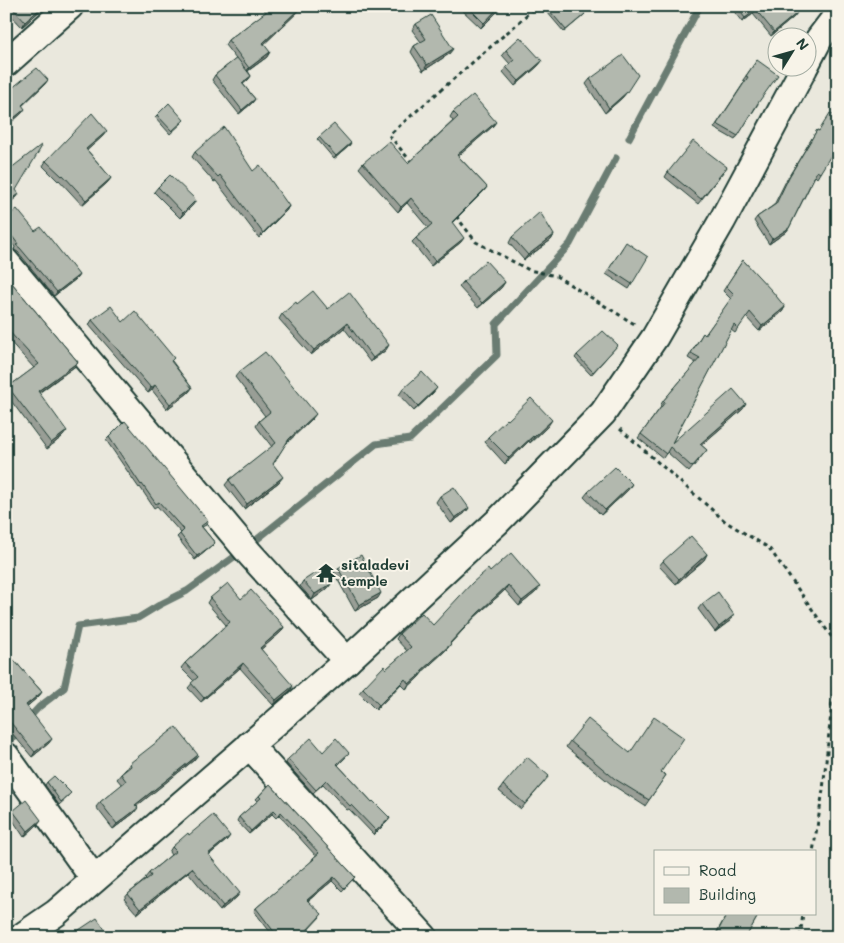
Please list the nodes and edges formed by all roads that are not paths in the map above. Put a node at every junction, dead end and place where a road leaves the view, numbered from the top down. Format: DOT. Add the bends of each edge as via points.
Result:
graph roads {
  1 [pos="70,6"];
  2 [pos="838,14"];
  3 [pos="816,46"];
  4 [pos="6,63"];
  5 [pos="799,78"];
  6 [pos="6,262"];
  7 [pos="347,662"];
  8 [pos="249,745"];
  9 [pos="6,756"];
  10 [pos="94,879"];
  11 [pos="21,937"];
  12 [pos="424,937"];
  1 -- 4 [label="street"];
  2 -- 3 [label="street"];
  5 -- 7 [label="street" via="655,337 603,414 497,522"];
  6 -- 7 [label="street" via="250,554"];
  7 -- 8 [label="street"];
  8 -- 10 [label="street"];
  8 -- 12 [label="street"];
  9 -- 10 [label="street"];
  10 -- 11 [label="street" via="56,913"];
}
